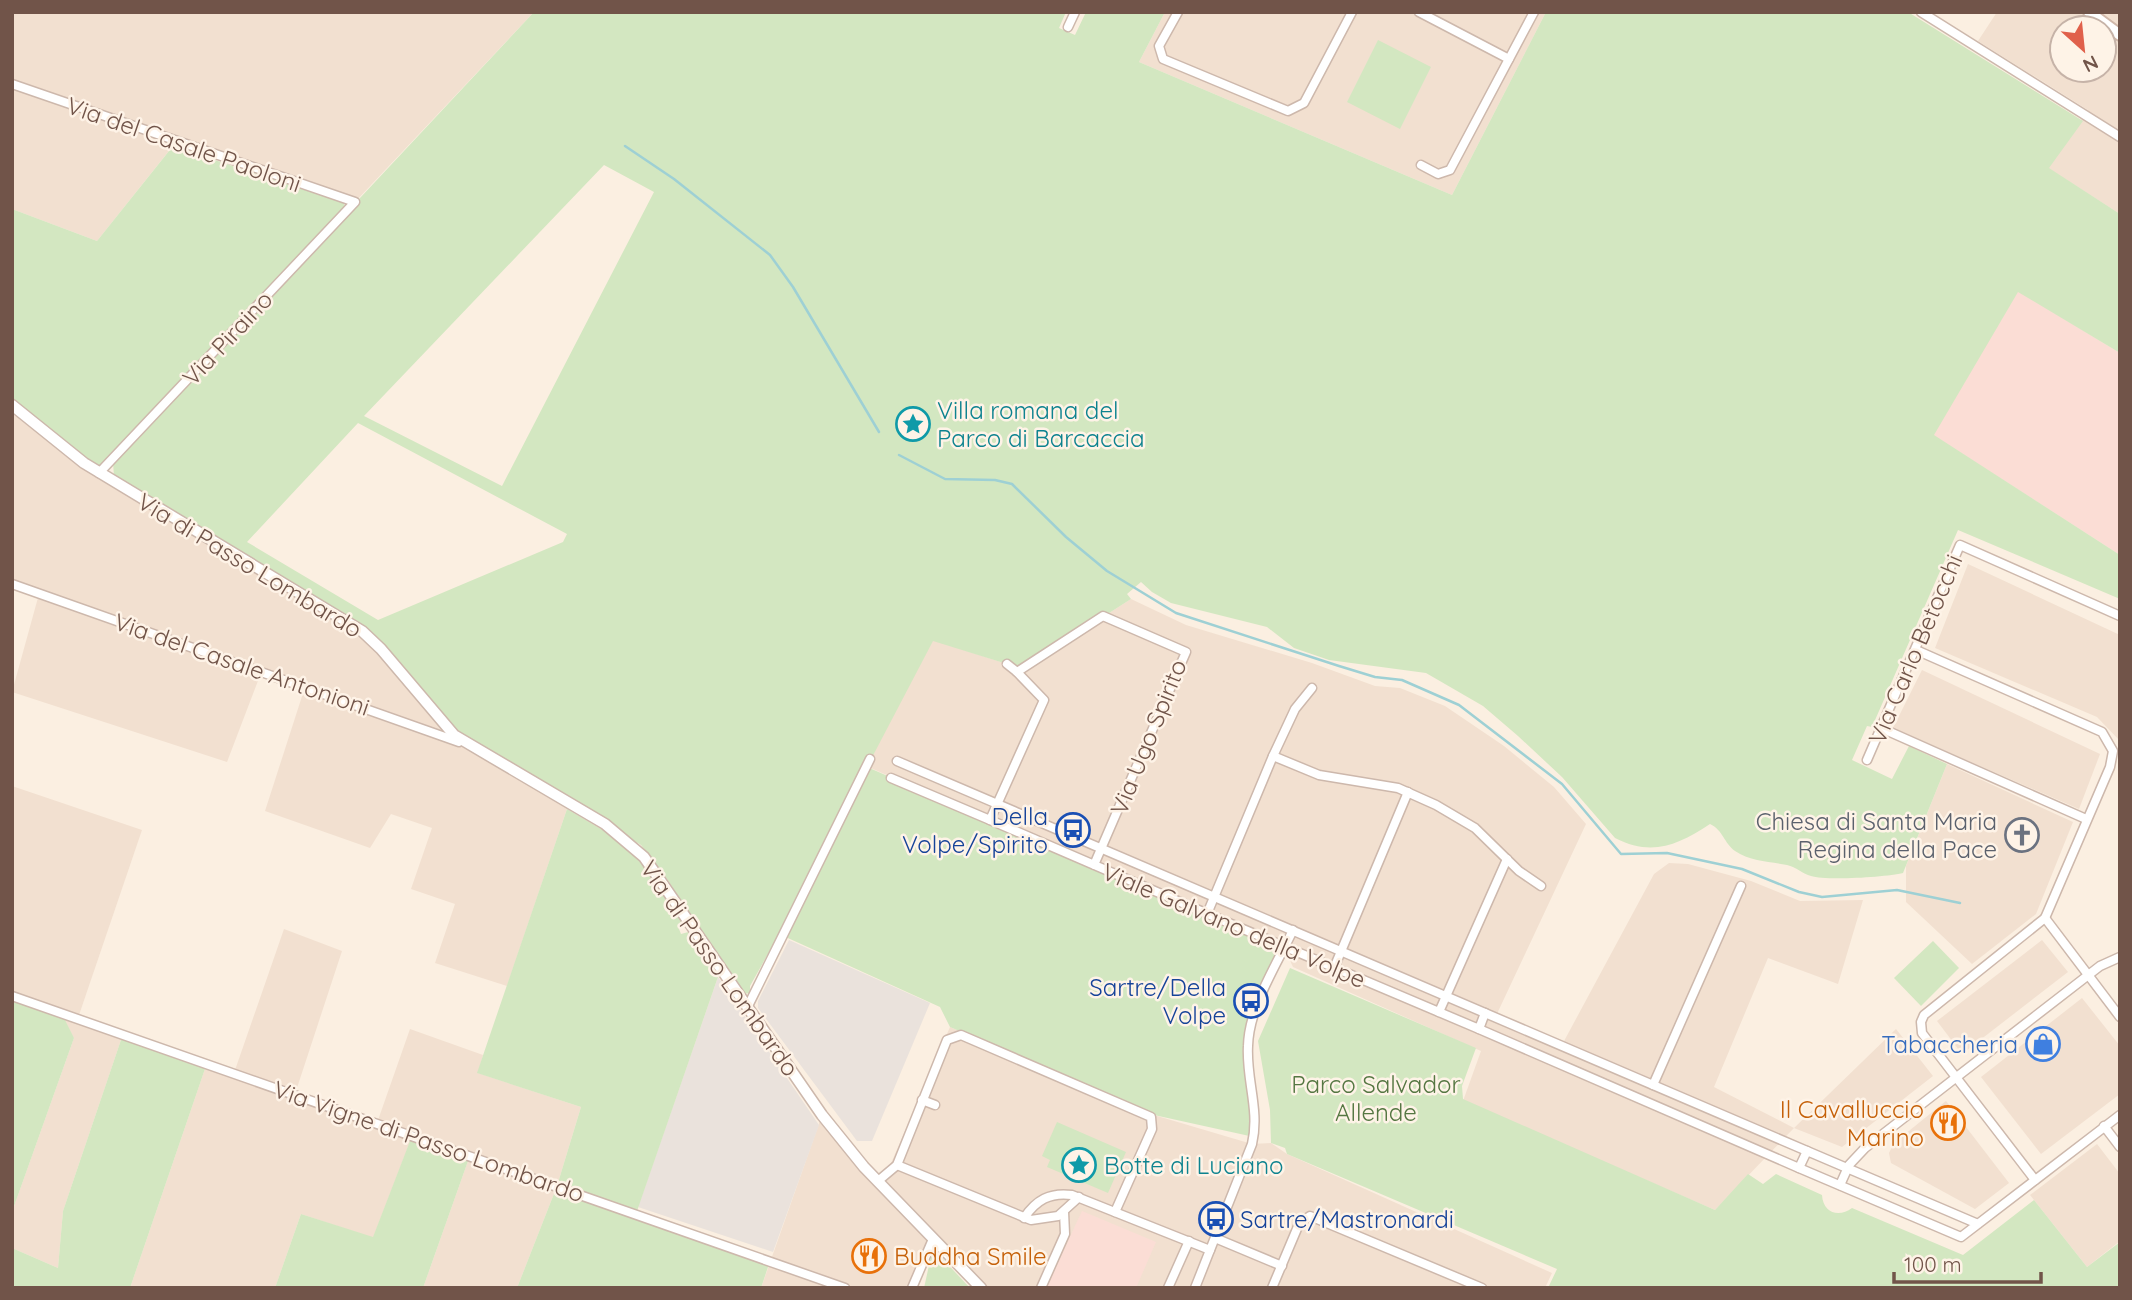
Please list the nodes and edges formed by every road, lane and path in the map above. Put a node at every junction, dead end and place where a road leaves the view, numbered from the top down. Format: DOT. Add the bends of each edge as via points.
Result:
graph roads {
  1 [pos="1075,12"];
  2 [pos="1178,12"];
  3 [pos="1352,12"];
  4 [pos="1419,12"];
  5 [pos="1534,12"];
  6 [pos="1921,12"];
  7 [pos="2089,12"];
  8 [pos="1068,27"];
  9 [pos="2120,35"];
  10 [pos="1509,59"];
  11 [pos="12,84"];
  12 [pos="2120,137"];
  13 [pos="1421,165"];
  14 [pos="355,202"];
  15 [pos="12,405"];
  16 [pos="99,473"];
  17 [pos="12,584"];
  18 [pos="2120,616"];
  19 [pos="1916,650"];
  20 [pos="1007,664"];
  21 [pos="1017,672"];
  22 [pos="1312,688"];
  23 [pos="1881,729"];
  24 [pos="471,747"];
  25 [pos="1273,756"];
  26 [pos="870,759"];
  27 [pos="1867,760"];
  28 [pos="897,761"];
  29 [pos="891,778"];
  30 [pos="1408,792"];
  31 [pos="999,802"];
  32 [pos="2086,819"];
  33 [pos="990,820"];
  34 [pos="1103,848"];
  35 [pos="1507,859"];
  36 [pos="1094,865"];
  37 [pos="1541,886"];
  38 [pos="1741,886"];
  39 [pos="1214,897"];
  40 [pos="1208,915"];
  41 [pos="2045,918"];
  42 [pos="1293,930"];
  43 [pos="1285,948"];
  44 [pos="1342,951"];
  45 [pos="2120,957"];
  46 [pos="1334,968"];
  47 [pos="2088,975"];
  48 [pos="12,996"];
  49 [pos="1446,996"];
  50 [pos="748,1006"];
  51 [pos="1439,1012"];
  52 [pos="1485,1013"];
  53 [pos="2120,1017"];
  54 [pos="1479,1029"];
  55 [pos="1956,1077"];
  56 [pos="1653,1085"];
  57 [pos="922,1100"];
  58 [pos="934,1105"];
  59 [pos="2120,1115"];
  60 [pos="2104,1126"];
  61 [pos="2120,1147"];
  62 [pos="1807,1151"];
  63 [pos="897,1165"];
  64 [pos="1799,1168"];
  65 [pos="1847,1168"];
  66 [pos="2035,1180"];
  67 [pos="878,1181"];
  68 [pos="1840,1185"];
  69 [pos="1079,1197"];
  70 [pos="1064,1212"];
  71 [pos="1115,1212"];
  72 [pos="1024,1218"];
  73 [pos="1978,1224"];
  74 [pos="1215,1238"];
  75 [pos="933,1239"];
  76 [pos="1189,1241"];
  77 [pos="1210,1250"];
  78 [pos="1282,1266"];
  79 [pos="845,1288"];
  80 [pos="912,1288"];
  81 [pos="981,1288"];
  82 [pos="1041,1288"];
  83 [pos="1168,1288"];
  84 [pos="1195,1288"];
  85 [pos="1272,1288"];
  86 [pos="1482,1288"];
  1 -- 8 [label="street"];
  2 -- 3 [label="street" via="1158,46 1163,59 1281,110 1304,103"];
  4 -- 10 [label="street"];
  5 -- 10 [label="street"];
  6 -- 12 [label="street"];
  7 -- 9 [label="main road"];
  10 -- 13 [label="street" via="1450,170 1438,174"];
  11 -- 14 [label="street, Via del Casale Paoloni"];
  14 -- 16 [label="street, Via Piraino"];
  15 -- 16 [label="street, Via di Passo Lombardo"];
  16 -- 24 [label="street, Via di Passo Lombardo" via="362,631 446,727"];
  17 -- 24 [label="street, Via del Casale Antonioni"];
  18 -- 19 [label="street, Via Carlo Betocchi" via="1960,545"];
  19 -- 23 [label="street, Via Carlo Betocchi"];
  19 -- 32 [label="street" via="2102,732 2113,751"];
  20 -- 21 [label="street"];
  21 -- 31 [label="street" via="1044,700"];
  21 -- 34 [label="street, Via Ugo Spirito" via="1103,617 1186,652"];
  22 -- 25 [label="street" via="1297,705"];
  23 -- 27 [label="street, Via Carlo Betocchi"];
  23 -- 32 [label="street"];
  24 -- 50 [label="street, Via di Passo Lombardo" via="605,824 631,844 662,878"];
  25 -- 30 [label="street" via="1319,775 1375,782"];
  25 -- 39 [label="street"];
  26 -- 50 [label="street"];
  28 -- 31 [label="street, Viale Galvano della Volpe"];
  29 -- 33 [label="street, Viale Galvano della Volpe"];
  30 -- 35 [label="street" via="1467,822"];
  30 -- 44 [label="street"];
  31 -- 33 [label="street"];
  31 -- 34 [label="street, Viale Galvano della Volpe"];
  32 -- 41 [label="street"];
  33 -- 36 [label="street, Viale Galvano della Volpe"];
  34 -- 36 [label="street, Via Ugo Spirito"];
  34 -- 39 [label="street, Viale Galvano della Volpe"];
  35 -- 37 [label="street"];
  35 -- 49 [label="street"];
  36 -- 40 [label="street, Viale Galvano della Volpe"];
  38 -- 56 [label="street"];
  39 -- 40 [label="street"];
  39 -- 42 [label="street, Viale Galvano della Volpe"];
  40 -- 43 [label="street, Viale Galvano della Volpe"];
  41 -- 47 [label="street"];
  41 -- 55 [label="street" via="1950,992 1922,1020 1923,1033"];
  42 -- 43 [label="street"];
  42 -- 44 [label="street, Viale Galvano della Volpe"];
  43 -- 46 [label="street, Viale Galvano della Volpe"];
  43 -- 74 [label="street" via="1250,1029 1255,1130"];
  44 -- 46 [label="street"];
  44 -- 49 [label="street, Viale Galvano della Volpe"];
  45 -- 47 [label="street"];
  46 -- 51 [label="street, Viale Galvano della Volpe"];
  47 -- 53 [label="street"];
  47 -- 55 [label="street"];
  48 -- 79 [label="street, Via Vigne di Passo Lombardo"];
  49 -- 51 [label="street"];
  49 -- 52 [label="street, Viale Galvano della Volpe"];
  50 -- 67 [label="street, Via di Passo Lombardo" via="818,1110"];
  51 -- 54 [label="street, Viale Galvano della Volpe"];
  52 -- 54 [label="street"];
  52 -- 56 [label="street, Viale Galvano della Volpe"];
  54 -- 64 [label="street, Viale Galvano della Volpe"];
  55 -- 65 [label="street" via="1865,1148"];
  55 -- 66 [label="street"];
  56 -- 62 [label="street, Viale Galvano della Volpe"];
  57 -- 58 [label="street"];
  57 -- 63 [label="street"];
  57 -- 71 [label="street" via="947,1040 957,1034 1149,1115 1153,1129"];
  59 -- 60 [label="street"];
  60 -- 61 [label="street"];
  60 -- 66 [label="street"];
  62 -- 64 [label="street"];
  62 -- 65 [label="street, Viale Galvano della Volpe"];
  63 -- 67 [label="street"];
  63 -- 72 [label="street"];
  64 -- 68 [label="street, Viale Galvano della Volpe"];
  65 -- 68 [label="street"];
  65 -- 73 [label="street, Viale Galvano della Volpe"];
  66 -- 73 [label="street"];
  67 -- 75 [label="street, Via di Passo Lombardo"];
  68 -- 73 [label="street, Viale Galvano della Volpe" via="1961,1237"];
  69 -- 70 [label="street"];
  69 -- 71 [label="street"];
  69 -- 72 [label="street" via="1047,1196"];
  70 -- 72 [label="street" via="1041,1221"];
  70 -- 82 [label="street" via="1065,1234"];
  71 -- 76 [label="street"];
  74 -- 77 [label="street"];
  74 -- 78 [label="street"];
  75 -- 80 [label="street"];
  75 -- 81 [label="street, Via di Passo Lombardo"];
  76 -- 77 [label="street"];
  76 -- 83 [label="street"];
  77 -- 84 [label="street"];
  78 -- 85 [label="street"];
  78 -- 86 [label="street" via="1299,1224 1313,1216"];
}
